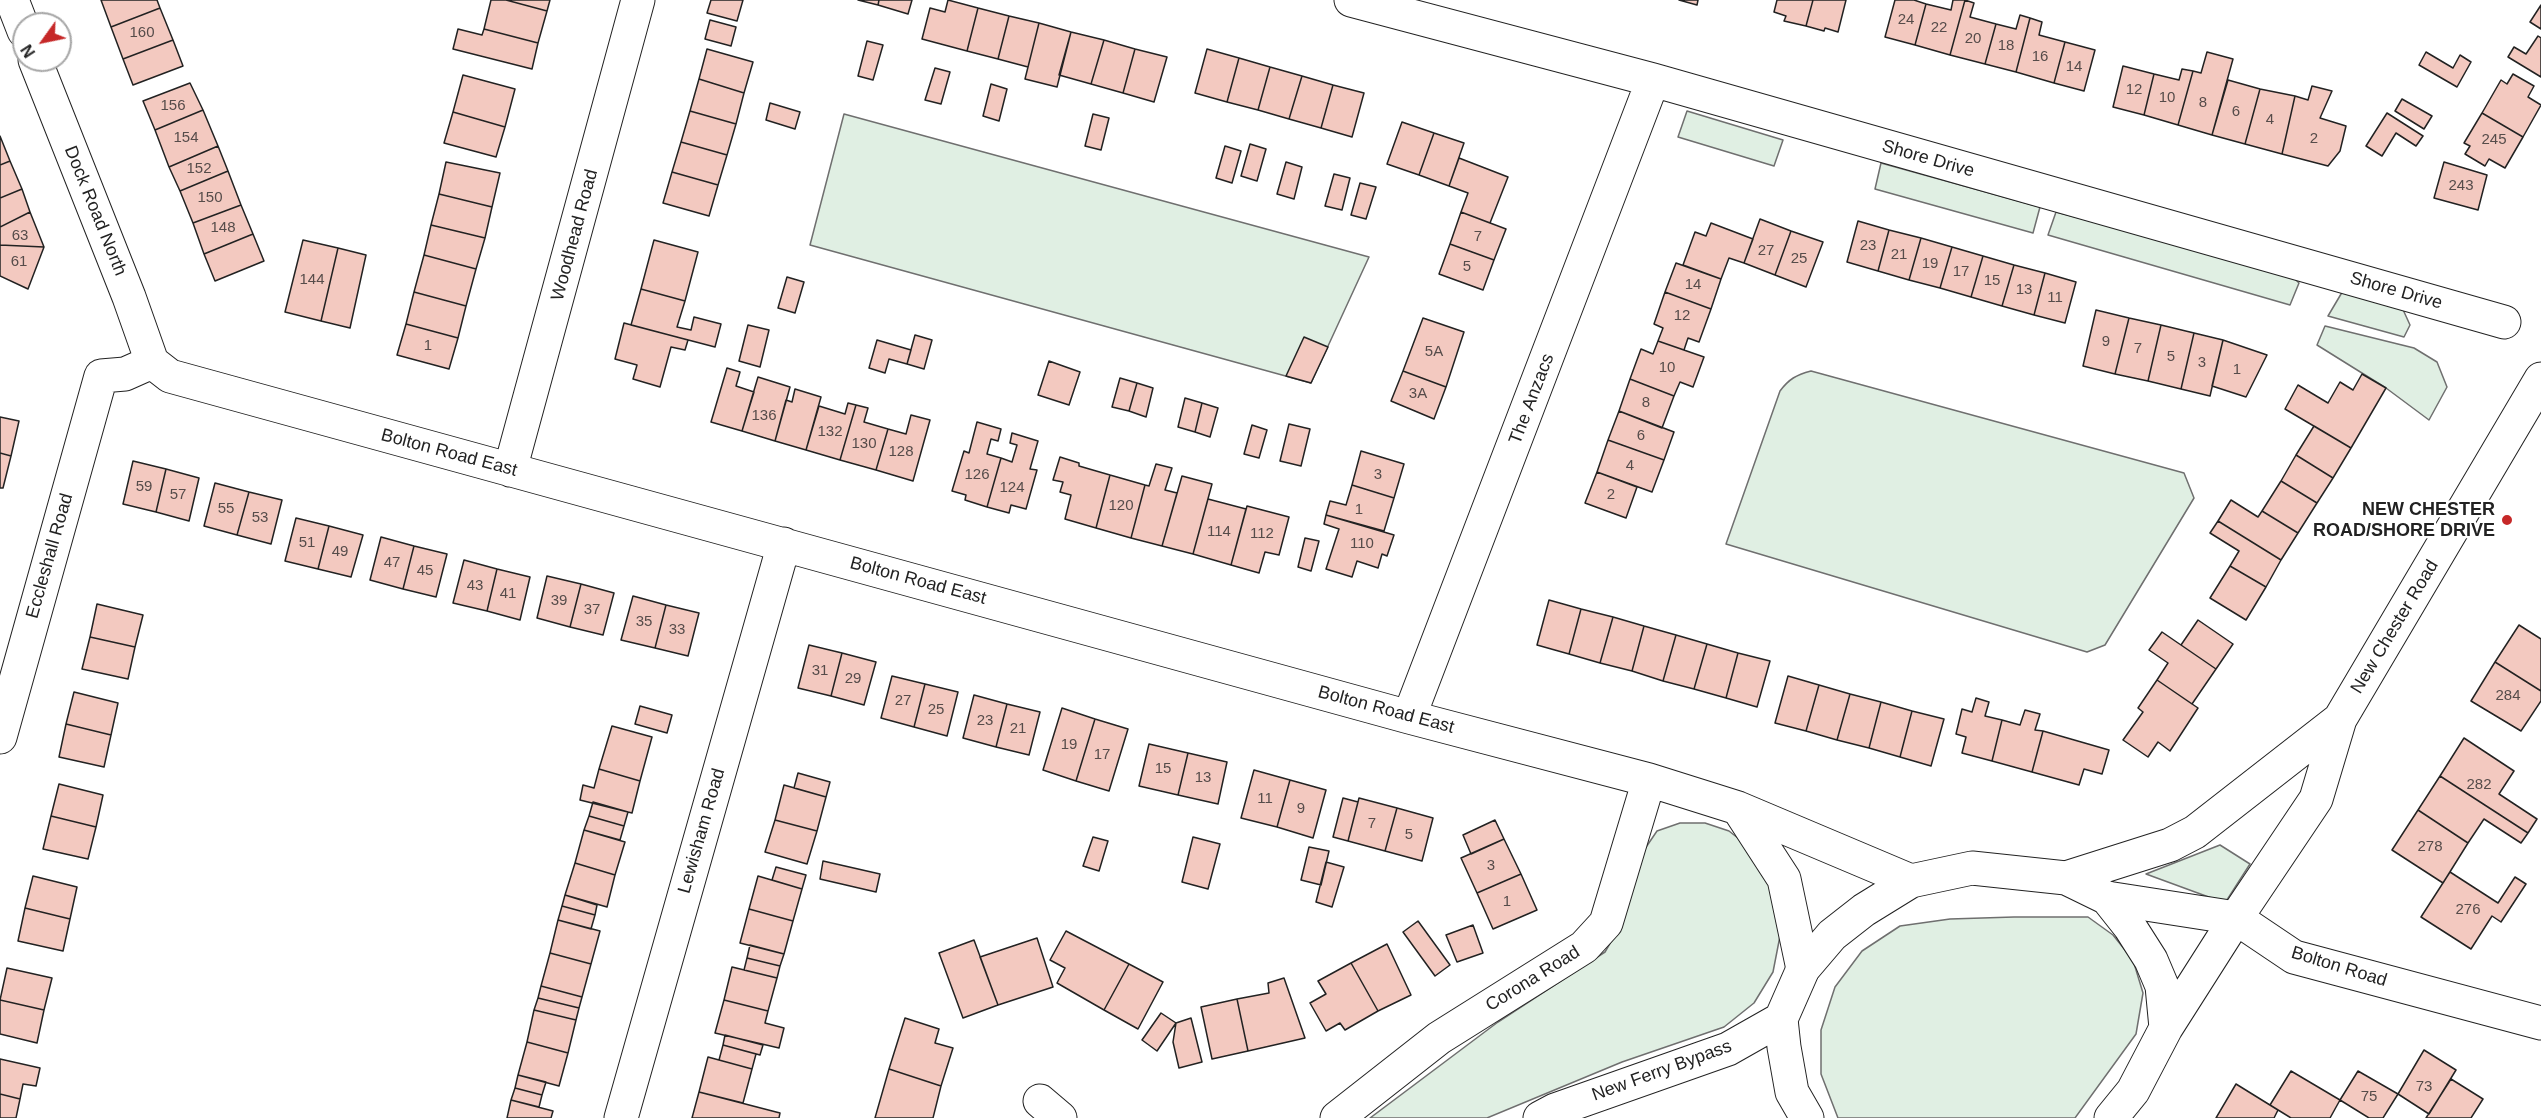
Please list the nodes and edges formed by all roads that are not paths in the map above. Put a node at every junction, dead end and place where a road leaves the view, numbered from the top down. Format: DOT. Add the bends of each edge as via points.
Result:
graph roads {
  1 [pos="638,0"];
  2 [pos="1351,0"];
  3 [pos="40,72"];
  4 [pos="1653,80"];
  5 [pos="2504,322"];
  6 [pos="152,362"];
  7 [pos="2541,379"];
  8 [pos="510,471"];
  9 [pos="784,544"];
  10 [pos="1409,717"];
  11 [pos="2340,719"];
  12 [pos="0,737"];
  13 [pos="1649,780"];
  14 [pos="1738,808"];
  15 [pos="2066,879"];
  16 [pos="1911,881"];
  17 [pos="2107,898"];
  18 [pos="2236,918"];
  19 [pos="1803,969"];
  20 [pos="1781,1019"];
  21 [pos="2541,1023"];
  22 [pos="2166,1028"];
  23 [pos="621,1118"];
  24 [pos="1337,1118"];
  25 [pos="1540,1118"];
  26 [pos="1807,1118"];
  27 [pos="2111,1118"];
  1 -- 8 [label="main road, Woodhead Road"];
  2 -- 4 [label="main road, Shore Drive"];
  3 -- 6 [label="main road, Dock Road North"];
  4 -- 5 [label="main road, Shore Drive"];
  4 -- 10 [label="main road, The Anzacs"];
  6 -- 8 [label="main road, Bolton Road East" via="170,376"];
  6 -- 12 [label="main road, Eccleshall Road" via="125,374 100,376"];
  7 -- 11 [label="main road, New Chester Road"];
  8 -- 9 [label="main road, Bolton Road East"];
  9 -- 10 [label="main road, Bolton Road East"];
  9 -- 23 [label="main road, Lewisham Road"];
  10 -- 13 [label="main road, Bolton Road East"];
  11 -- 15 [label="main road, New Chester Road" via="2195,832 2170,846"];
  11 -- 18 [label="main road, New Chester Road" via="2316,799"];
  13 -- 14 [label="main road, Bolton Road East"];
  13 -- 24 [label="main road, Corona Road" via="1606,923 1584,947 1439,1038"];
  14 -- 16 [label="main road, Bolton Road East"];
  14 -- 19 [label="main road" via="1785,879"];
  15 -- 16 [label="main road" via="1972,868"];
  15 -- 17 [label="main road"];
  16 -- 19 [label="main road" via="1832,934"];
  17 -- 18 [label="main road, Bolton Road"];
  17 -- 22 [label="main road" via="2151,960 2162,986"];
  18 -- 21 [label="main road, Bolton Road" via="2294,957"];
  18 -- 22 [label="main road, New Chester Road"];
  19 -- 20 [label="main road"];
  20 -- 25 [label="main road, New Ferry Bypass" via="1728,1049"];
  20 -- 26 [label="main road" via="1792,1092"];
  22 -- 27 [label="main road, New Chester Road" via="2133,1091"];
}
